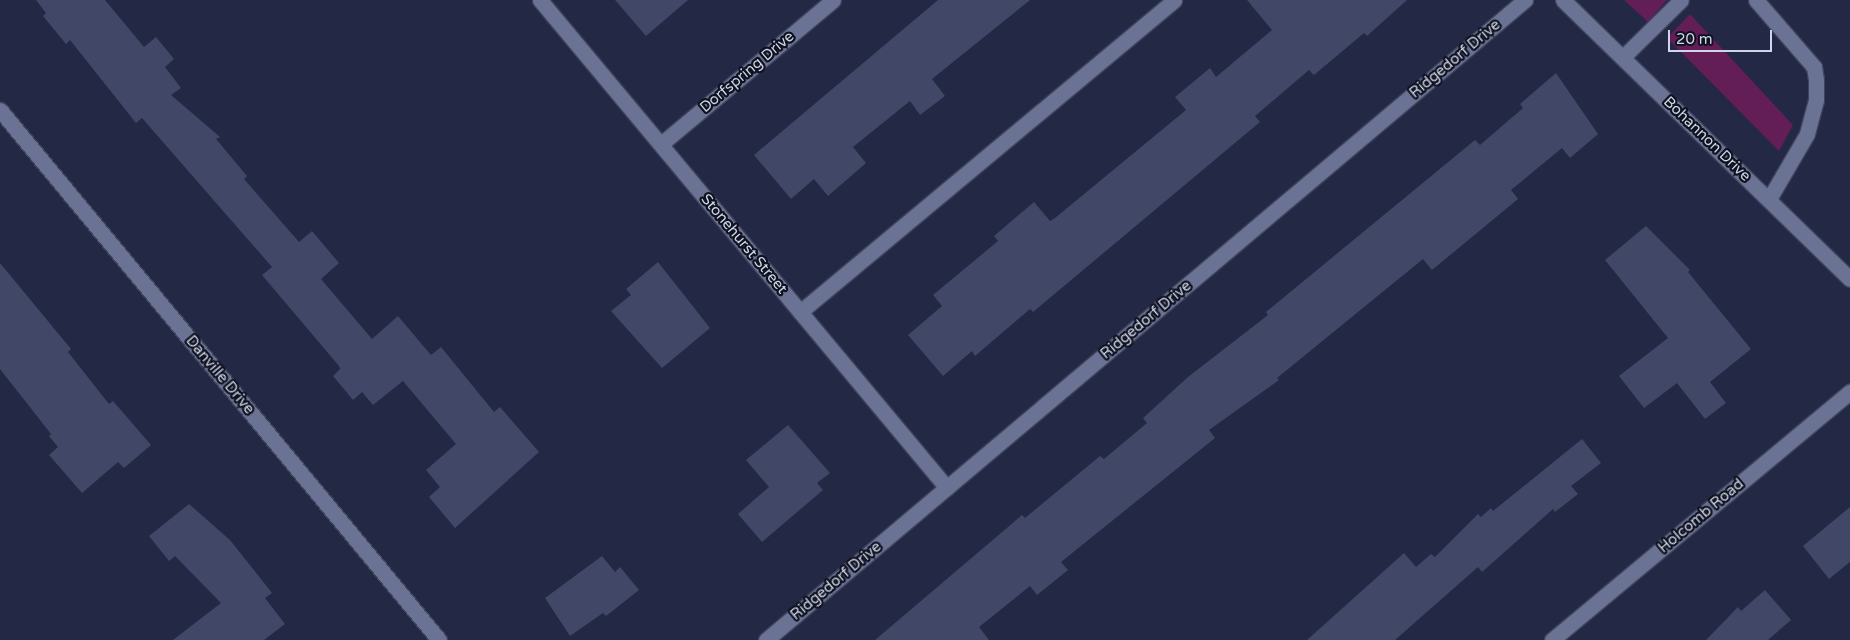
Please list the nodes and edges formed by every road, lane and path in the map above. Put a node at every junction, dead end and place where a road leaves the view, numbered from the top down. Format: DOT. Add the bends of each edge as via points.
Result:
graph roads {
  1 [pos="540,0"];
  2 [pos="833,0"];
  3 [pos="1174,0"];
  4 [pos="1526,0"];
  5 [pos="1563,0"];
  6 [pos="1681,0"];
  7 [pos="1756,0"];
  8 [pos="1623,58"];
  9 [pos="0,110"];
  10 [pos="661,144"];
  11 [pos="1769,199"];
  12 [pos="1850,279"];
  13 [pos="800,312"];
  14 [pos="1850,392"];
  15 [pos="947,488"];
  16 [pos="439,640"];
  17 [pos="766,640"];
  18 [pos="1552,640"];
  1 -- 10 [label="street, Stonehurst Street"];
  2 -- 10 [label="street, Dorfspring Drive"];
  3 -- 13 [label="street"];
  4 -- 15 [label="street, Ridgedorf Drive"];
  5 -- 8 [label="street, Bohannon Drive"];
  6 -- 8 [label="street"];
  7 -- 11 [label="street" via="1814,67 1816,80 1816,100 1807,134"];
  8 -- 11 [label="street, Bohannon Drive"];
  9 -- 16 [label="street, Danville Drive"];
  10 -- 13 [label="street, Stonehurst Street"];
  11 -- 12 [label="street, Bohannon Drive"];
  13 -- 15 [label="street, Stonehurst Street"];
  14 -- 18 [label="street, Holcomb Road"];
  15 -- 17 [label="street, Ridgedorf Drive"];
}
